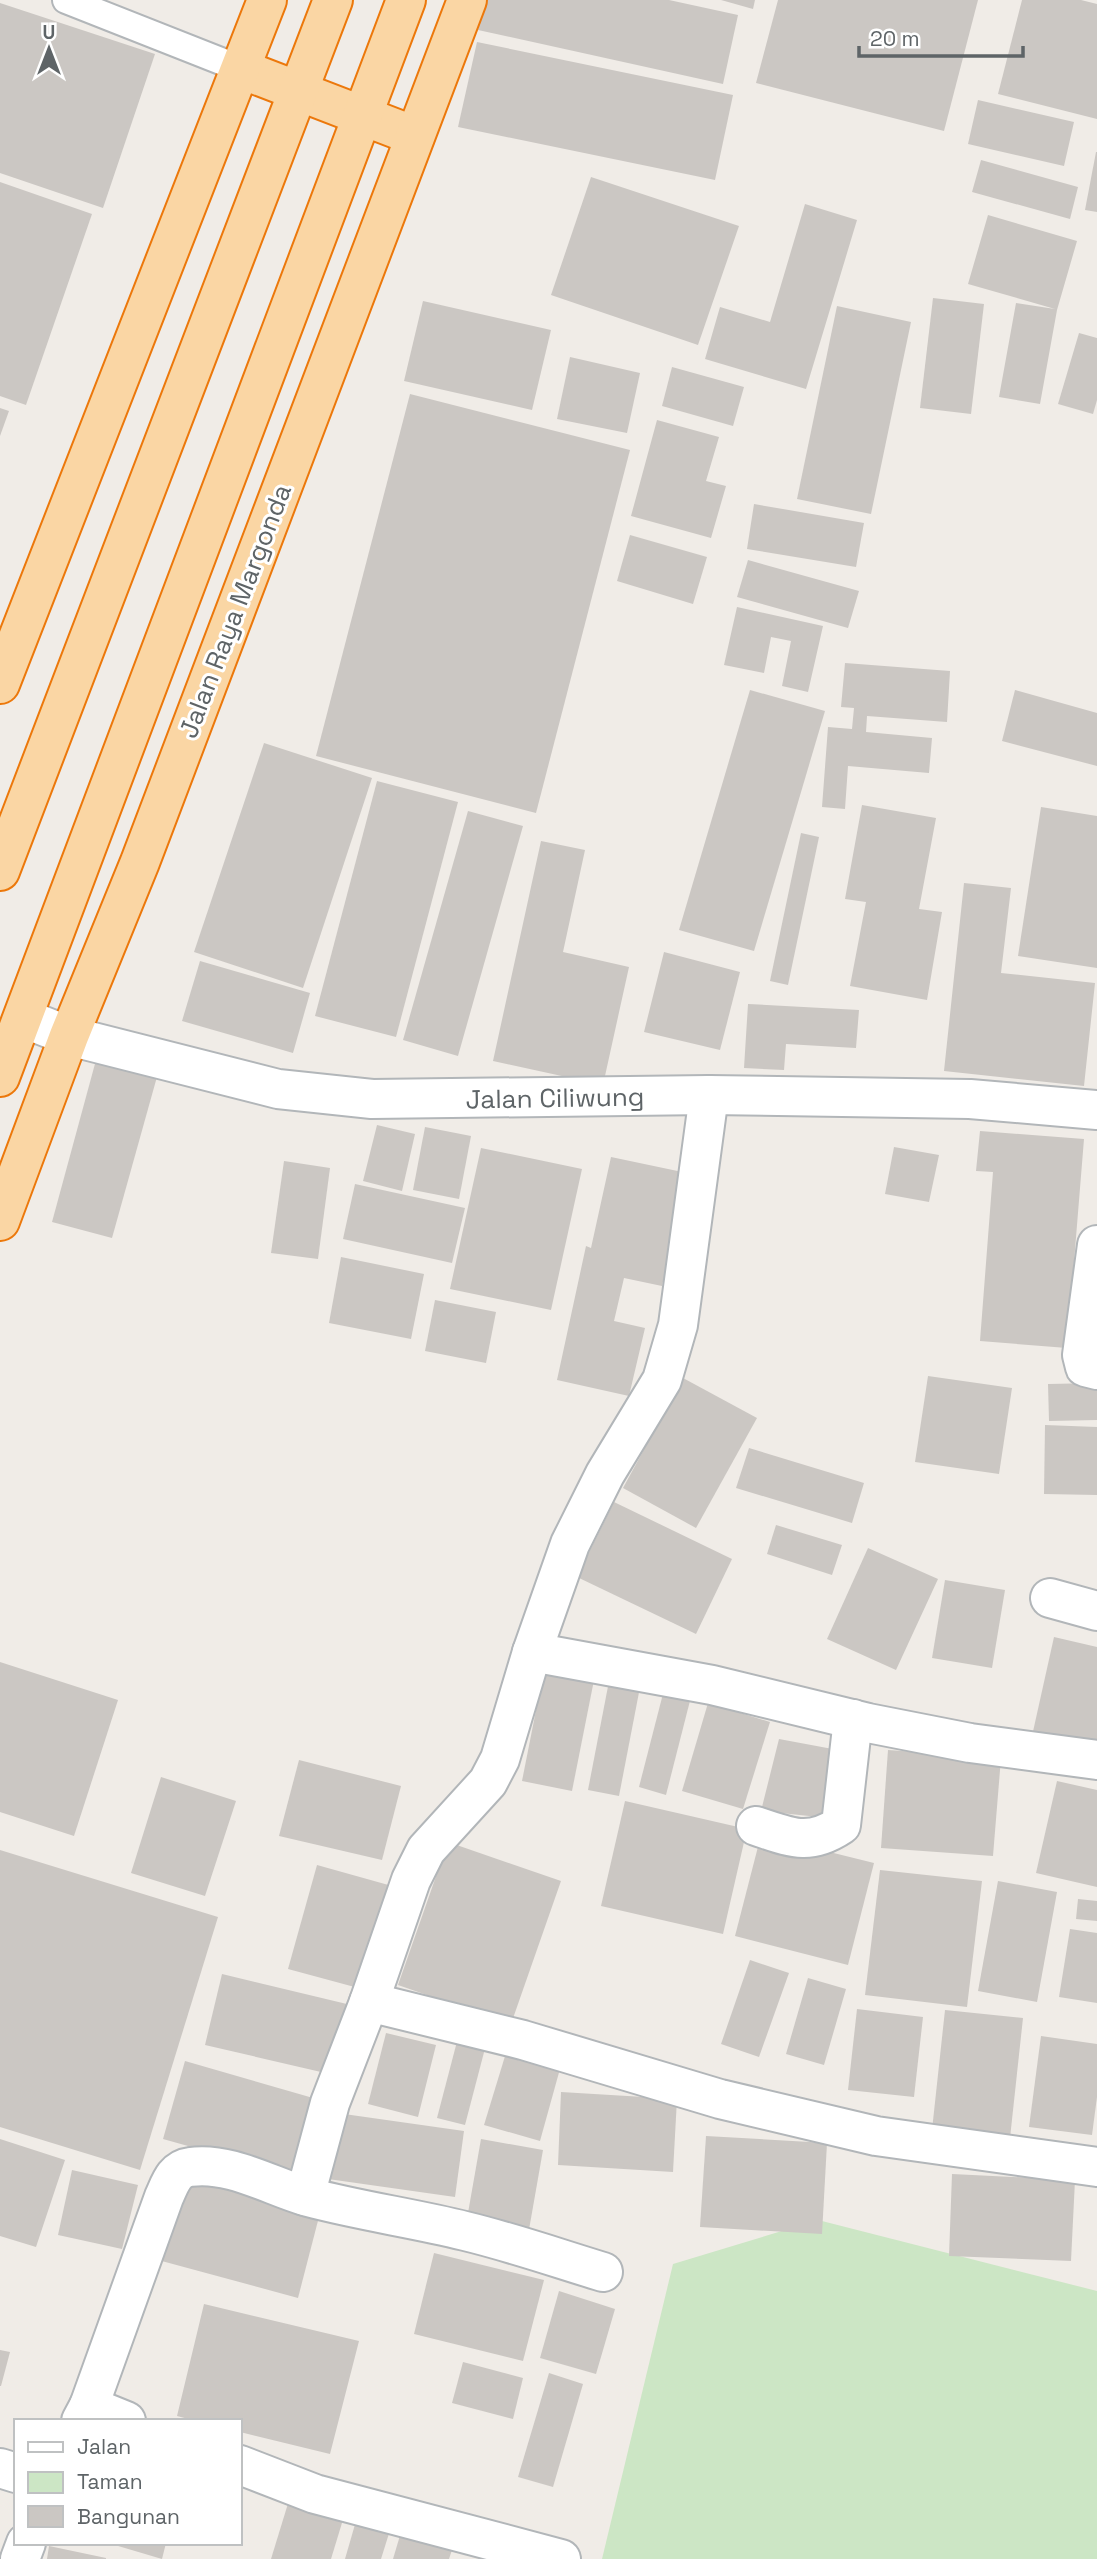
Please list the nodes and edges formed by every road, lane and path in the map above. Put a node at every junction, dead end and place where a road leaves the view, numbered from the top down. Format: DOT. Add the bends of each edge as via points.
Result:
graph roads {
  1 [pos="66,0"];
  2 [pos="267,0"];
  3 [pos="333,0"];
  4 [pos="406,0"];
  5 [pos="467,0"];
  6 [pos="241,69"];
  7 [pos="300,90"];
  8 [pos="362,115"];
  9 [pos="415,136"];
  10 [pos="0,684"];
  11 [pos="0,871"];
  12 [pos="23,1018"];
  13 [pos="69,1036"];
  14 [pos="0,1077"];
  15 [pos="709,1095"];
  16 [pos="1097,1110"];
  17 [pos="0,1221"];
  18 [pos="1097,1245"];
  19 [pos="1097,1370"];
  20 [pos="1050,1598"];
  21 [pos="1097,1611"];
  22 [pos="532,1652"];
  23 [pos="853,1719"];
  24 [pos="1097,1760"];
  25 [pos="756,1826"];
  26 [pos="369,2002"];
  27 [pos="1097,2167"];
  28 [pos="305,2196"];
  29 [pos="603,2272"];
  30 [pos="85,2414"];
  31 [pos="114,2419"];
  32 [pos="242,2466"];
  33 [pos="561,2559"];
  1 -- 6 [label="lane"];
  2 -- 6 [label="highway"];
  3 -- 7 [label="highway"];
  4 -- 8 [label="highway"];
  5 -- 9 [label="highway, Jalan Raya Margonda"];
  6 -- 7 [label="highway"];
  6 -- 10 [label="highway"];
  7 -- 8 [label="highway"];
  7 -- 11 [label="highway"];
  8 -- 9 [label="highway"];
  8 -- 12 [label="highway"];
  9 -- 13 [label="highway, Jalan Raya Margonda" via="140,862"];
  12 -- 13 [label="street, Jalan Ciliwung"];
  12 -- 14 [label="highway"];
  13 -- 15 [label="street, Jalan Ciliwung" via="278,1089 372,1099"];
  13 -- 17 [label="highway, Jalan Raya Margonda"];
  15 -- 16 [label="street, Jalan Ciliwung" via="970,1099"];
  15 -- 22 [label="street" via="670,1359 570,1544"];
  18 -- 19 [label="street" via="1082,1359 1085,1367"];
  20 -- 21 [label="street"];
  22 -- 23 [label="street" via="712,1685"];
  22 -- 26 [label="street" via="500,1759 488,1782 426,1850 411,1880"];
  23 -- 24 [label="street" via="971,1743"];
  23 -- 25 [label="street" via="841,1825 824,1836 798,1839"];
  26 -- 27 [label="street" via="523,2040 720,2099 876,2136"];
  26 -- 28 [label="street" via="330,2103"];
  28 -- 29 [label="street" via="465,2231"];
  28 -- 30 [label="street" via="245,2174 210,2167 179,2171 164,2197"];
  30 -- 31 [label="street"];
  32 -- 33 [label="street" via="315,2494"];
}
